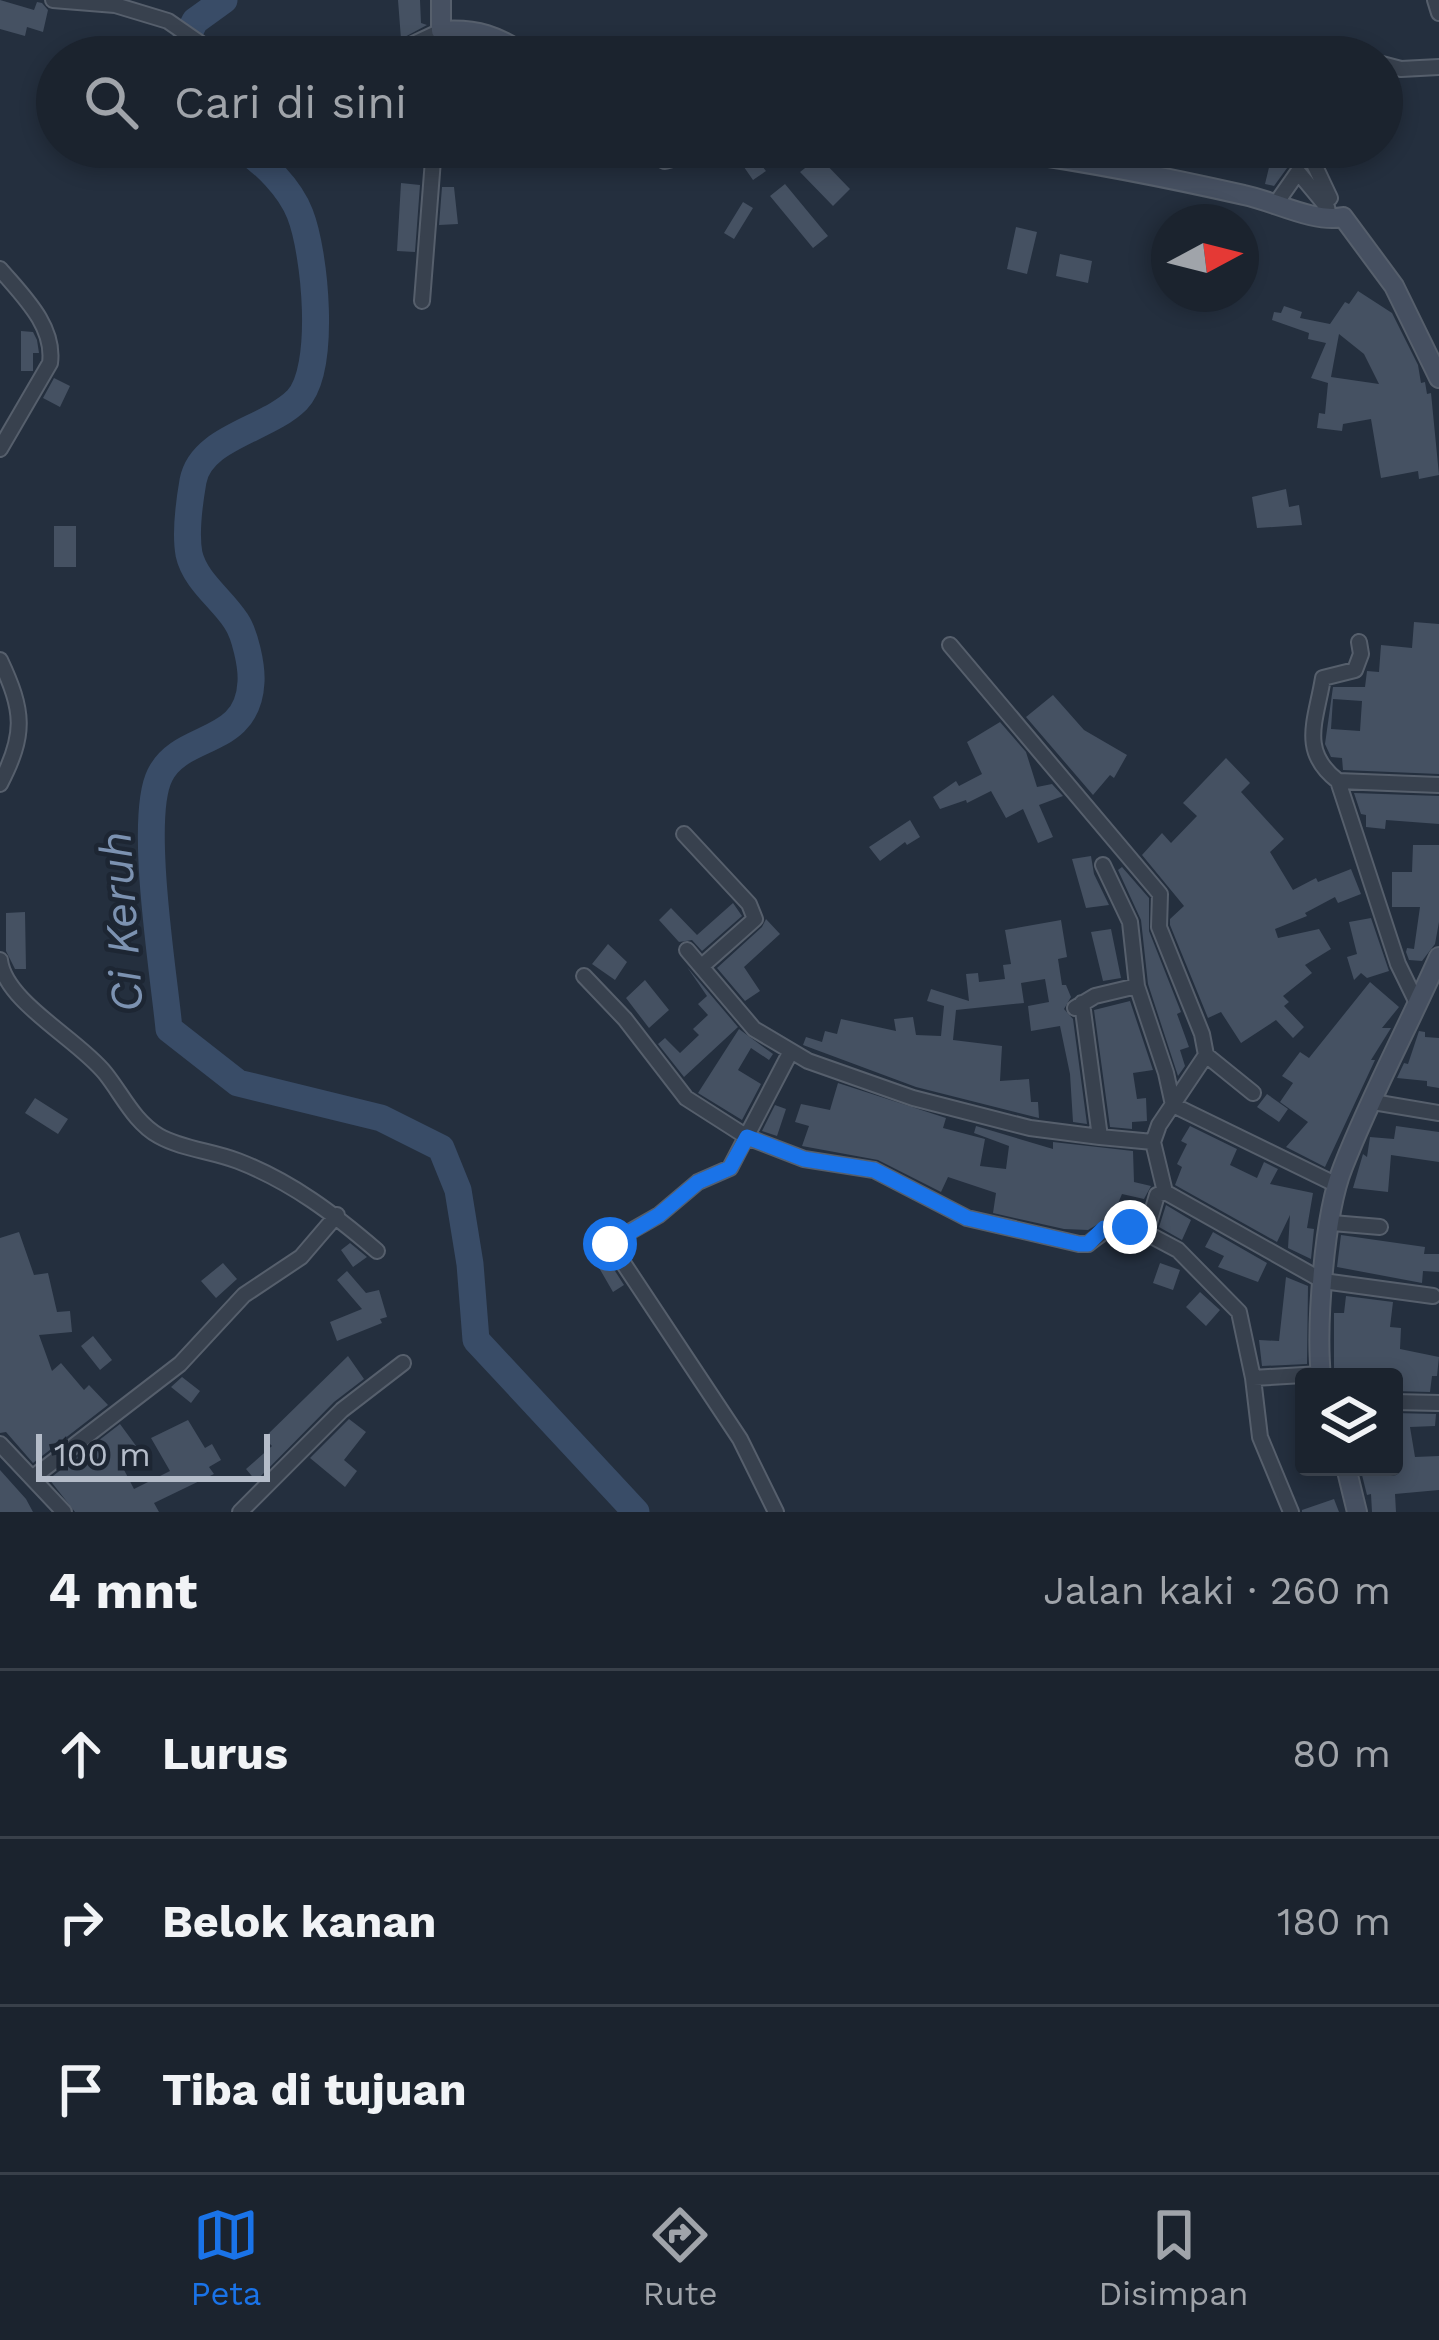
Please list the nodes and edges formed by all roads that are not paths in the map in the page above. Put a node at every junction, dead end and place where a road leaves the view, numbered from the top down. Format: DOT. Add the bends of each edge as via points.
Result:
graph roads {
  1 [pos="53,0"];
  2 [pos="441,0"];
  3 [pos="1435,0"];
  4 [pos="1439,13"];
  5 [pos="441,31"];
  6 [pos="190,36"];
  7 [pos="430,36"];
  8 [pos="441,36"];
  9 [pos="491,36"];
  10 [pos="1403,68"];
  11 [pos="1439,68"];
  12 [pos="432,168"];
  13 [pos="1115,168"];
  14 [pos="1315,168"];
  15 [pos="1277,202"];
  16 [pos="1316,215"];
  17 [pos="1343,217"];
  18 [pos="0,269"];
  19 [pos="422,301"];
  20 [pos="1439,378"];
  21 [pos="0,449"];
  22 [pos="1359,642"];
  23 [pos="950,645"];
  24 [pos="0,660"];
  25 [pos="7,757"];
  26 [pos="1338,781"];
  27 [pos="0,784"];
  28 [pos="1439,785"];
  29 [pos="684,834"];
  30 [pos="1103,865"];
  31 [pos="687,950"];
  32 [pos="1439,956"];
  33 [pos="0,960"];
  34 [pos="702,966"];
  35 [pos="584,976"];
  36 [pos="3,983"];
  37 [pos="1137,986"];
  38 [pos="1418,1004"];
  39 [pos="790,1053"];
  40 [pos="1206,1055"];
  41 [pos="1253,1093"];
  42 [pos="1373,1102"];
  43 [pos="1173,1105"];
  44 [pos="1439,1114"];
  45 [pos="747,1137"];
  46 [pos="1100,1137"];
  47 [pos="1153,1142"];
  48 [pos="1337,1185"];
  49 [pos="1166,1192"];
  50 [pos="337,1215"];
  51 [pos="1332,1222"];
  52 [pos="1380,1227"];
  53 [pos="1147,1234"];
  54 [pos="377,1251"];
  55 [pos="1323,1281"];
  56 [pos="1433,1296"];
  57 [pos="403,1363"];
  58 [pos="1320,1368"];
  59 [pos="1295,1377"];
  60 [pos="1253,1378"];
  61 [pos="1403,1402"];
  62 [pos="1439,1403"];
  63 [pos="0,1444"];
  64 [pos="1348,1476"];
  65 [pos="32,1478"];
  66 [pos="64,1512"];
  67 [pos="240,1512"];
  68 [pos="776,1512"];
  69 [pos="1292,1512"];
  70 [pos="1357,1512"];
  1 -- 6 [label="street" via="115,5"];
  2 -- 5 [label="street"];
  3 -- 4 [label="street"];
  5 -- 7 [label="street"];
  5 -- 8 [label="street"];
  5 -- 9 [label="street"];
  10 -- 11 [label="street"];
  12 -- 19 [label="street"];
  13 -- 15 [label="street"];
  14 -- 17 [label="street"];
  15 -- 16 [label="street"];
  15 -- 16 [label="street" via="1298,172 1328,207"];
  16 -- 17 [label="street"];
  17 -- 20 [label="street" via="1394,286"];
  18 -- 21 [label="street" via="47,329 52,352"];
  22 -- 26 [label="street" via="1355,670 1323,679 1312,746 1320,767"];
  23 -- 40 [label="street" via="1160,894 1159,927"];
  24 -- 25 [label="street" via="21,723"];
  25 -- 27 [label="street"];
  26 -- 28 [label="street"];
  26 -- 38 [label="street"];
  29 -- 34 [label="street" via="755,919"];
  30 -- 37 [label="street" via="1130,922"];
  31 -- 34 [label="street"];
  32 -- 38 [label="street"];
  33 -- 36 [label="street"];
  34 -- 39 [label="street" via="754,1029"];
  35 -- 45 [label="street" via="686,1098"];
  36 -- 50 [label="street" via="92,1057 159,1136 238,1161"];
  37 -- 43 [label="street"];
  37 -- 46 [label="street" via="1079,1005"];
  38 -- 42 [label="street"];
  39 -- 45 [label="street"];
  39 -- 46 [label="street" via="913,1098"];
  40 -- 41 [label="street"];
  40 -- 43 [label="street"];
  42 -- 44 [label="street"];
  42 -- 48 [label="street"];
  43 -- 47 [label="street"];
  43 -- 48 [label="street"];
  45 -- 53 [label="street" via="804,1159 874,1170 999,1226 1079,1244 1117,1225"];
  45 -- 68 [label="street" via="730,1168 610,1244 740,1439"];
  46 -- 47 [label="street"];
  47 -- 49 [label="street"];
  48 -- 51 [label="street"];
  49 -- 53 [label="street" via="1156,1195"];
  49 -- 55 [label="street"];
  50 -- 54 [label="street"];
  50 -- 65 [label="street" via="180,1364"];
  51 -- 52 [label="street"];
  51 -- 55 [label="street"];
  53 -- 60 [label="street" via="1178,1250 1239,1312"];
  55 -- 56 [label="street"];
  55 -- 58 [label="street"];
  57 -- 67 [label="street" via="342,1410"];
  59 -- 60 [label="street"];
  60 -- 69 [label="street" via="1260,1437"];
  61 -- 62 [label="street"];
  63 -- 65 [label="street"];
  64 -- 70 [label="street"];
  65 -- 66 [label="street"];
}
